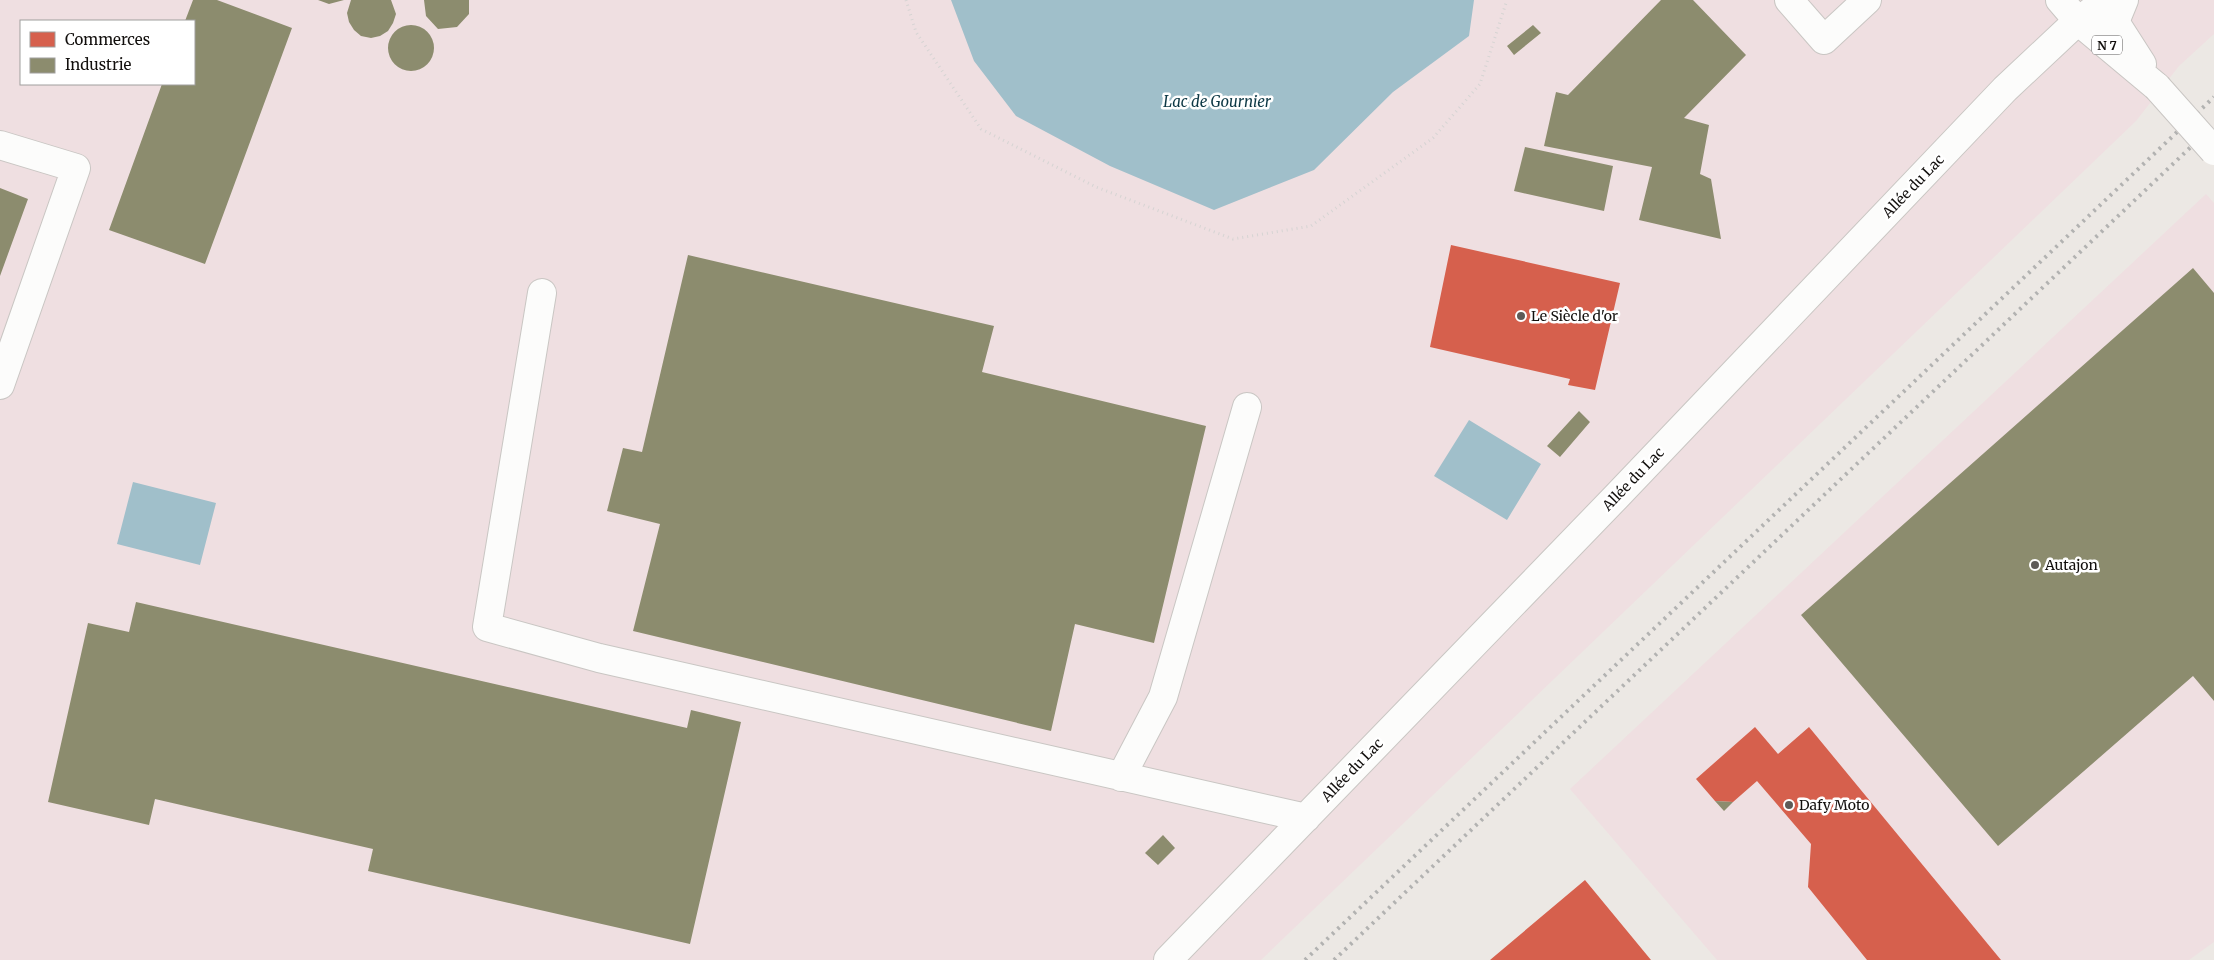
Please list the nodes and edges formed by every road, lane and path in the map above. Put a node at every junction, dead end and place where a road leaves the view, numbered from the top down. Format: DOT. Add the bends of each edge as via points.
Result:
graph roads {
  1 [pos="906,0"];
  2 [pos="1507,0"];
  3 [pos="1789,0"];
  4 [pos="1867,0"];
  5 [pos="2060,0"];
  6 [pos="2111,6"];
  7 [pos="2078,21"];
  8 [pos="2157,86"];
  9 [pos="0,145"];
  10 [pos="2214,151"];
  11 [pos="542,293"];
  12 [pos="0,385"];
  13 [pos="1247,407"];
  14 [pos="1121,777"];
  15 [pos="1306,818"];
  16 [pos="1168,960"];
  1 -- 2 [label="path" via="916,32 981,129 1096,187 1233,239 1311,226 1433,138 1480,84"];
  3 -- 4 [label="street" via="1824,40"];
  5 -- 7 [label="street, N 7"];
  6 -- 7 [label="street, Allée du Lac"];
  6 -- 8 [label="street, N 7"];
  7 -- 8 [label="street, N 7"];
  7 -- 15 [label="street, Allée du Lac" via="2005,89"];
  8 -- 10 [label="street, N 7, bridge"];
  9 -- 12 [label="street" via="76,168"];
  11 -- 14 [label="street" via="486,627 599,658"];
  13 -- 14 [label="street" via="1163,697"];
  14 -- 15 [label="street"];
  15 -- 16 [label="street, Allée du Lac"];
}
